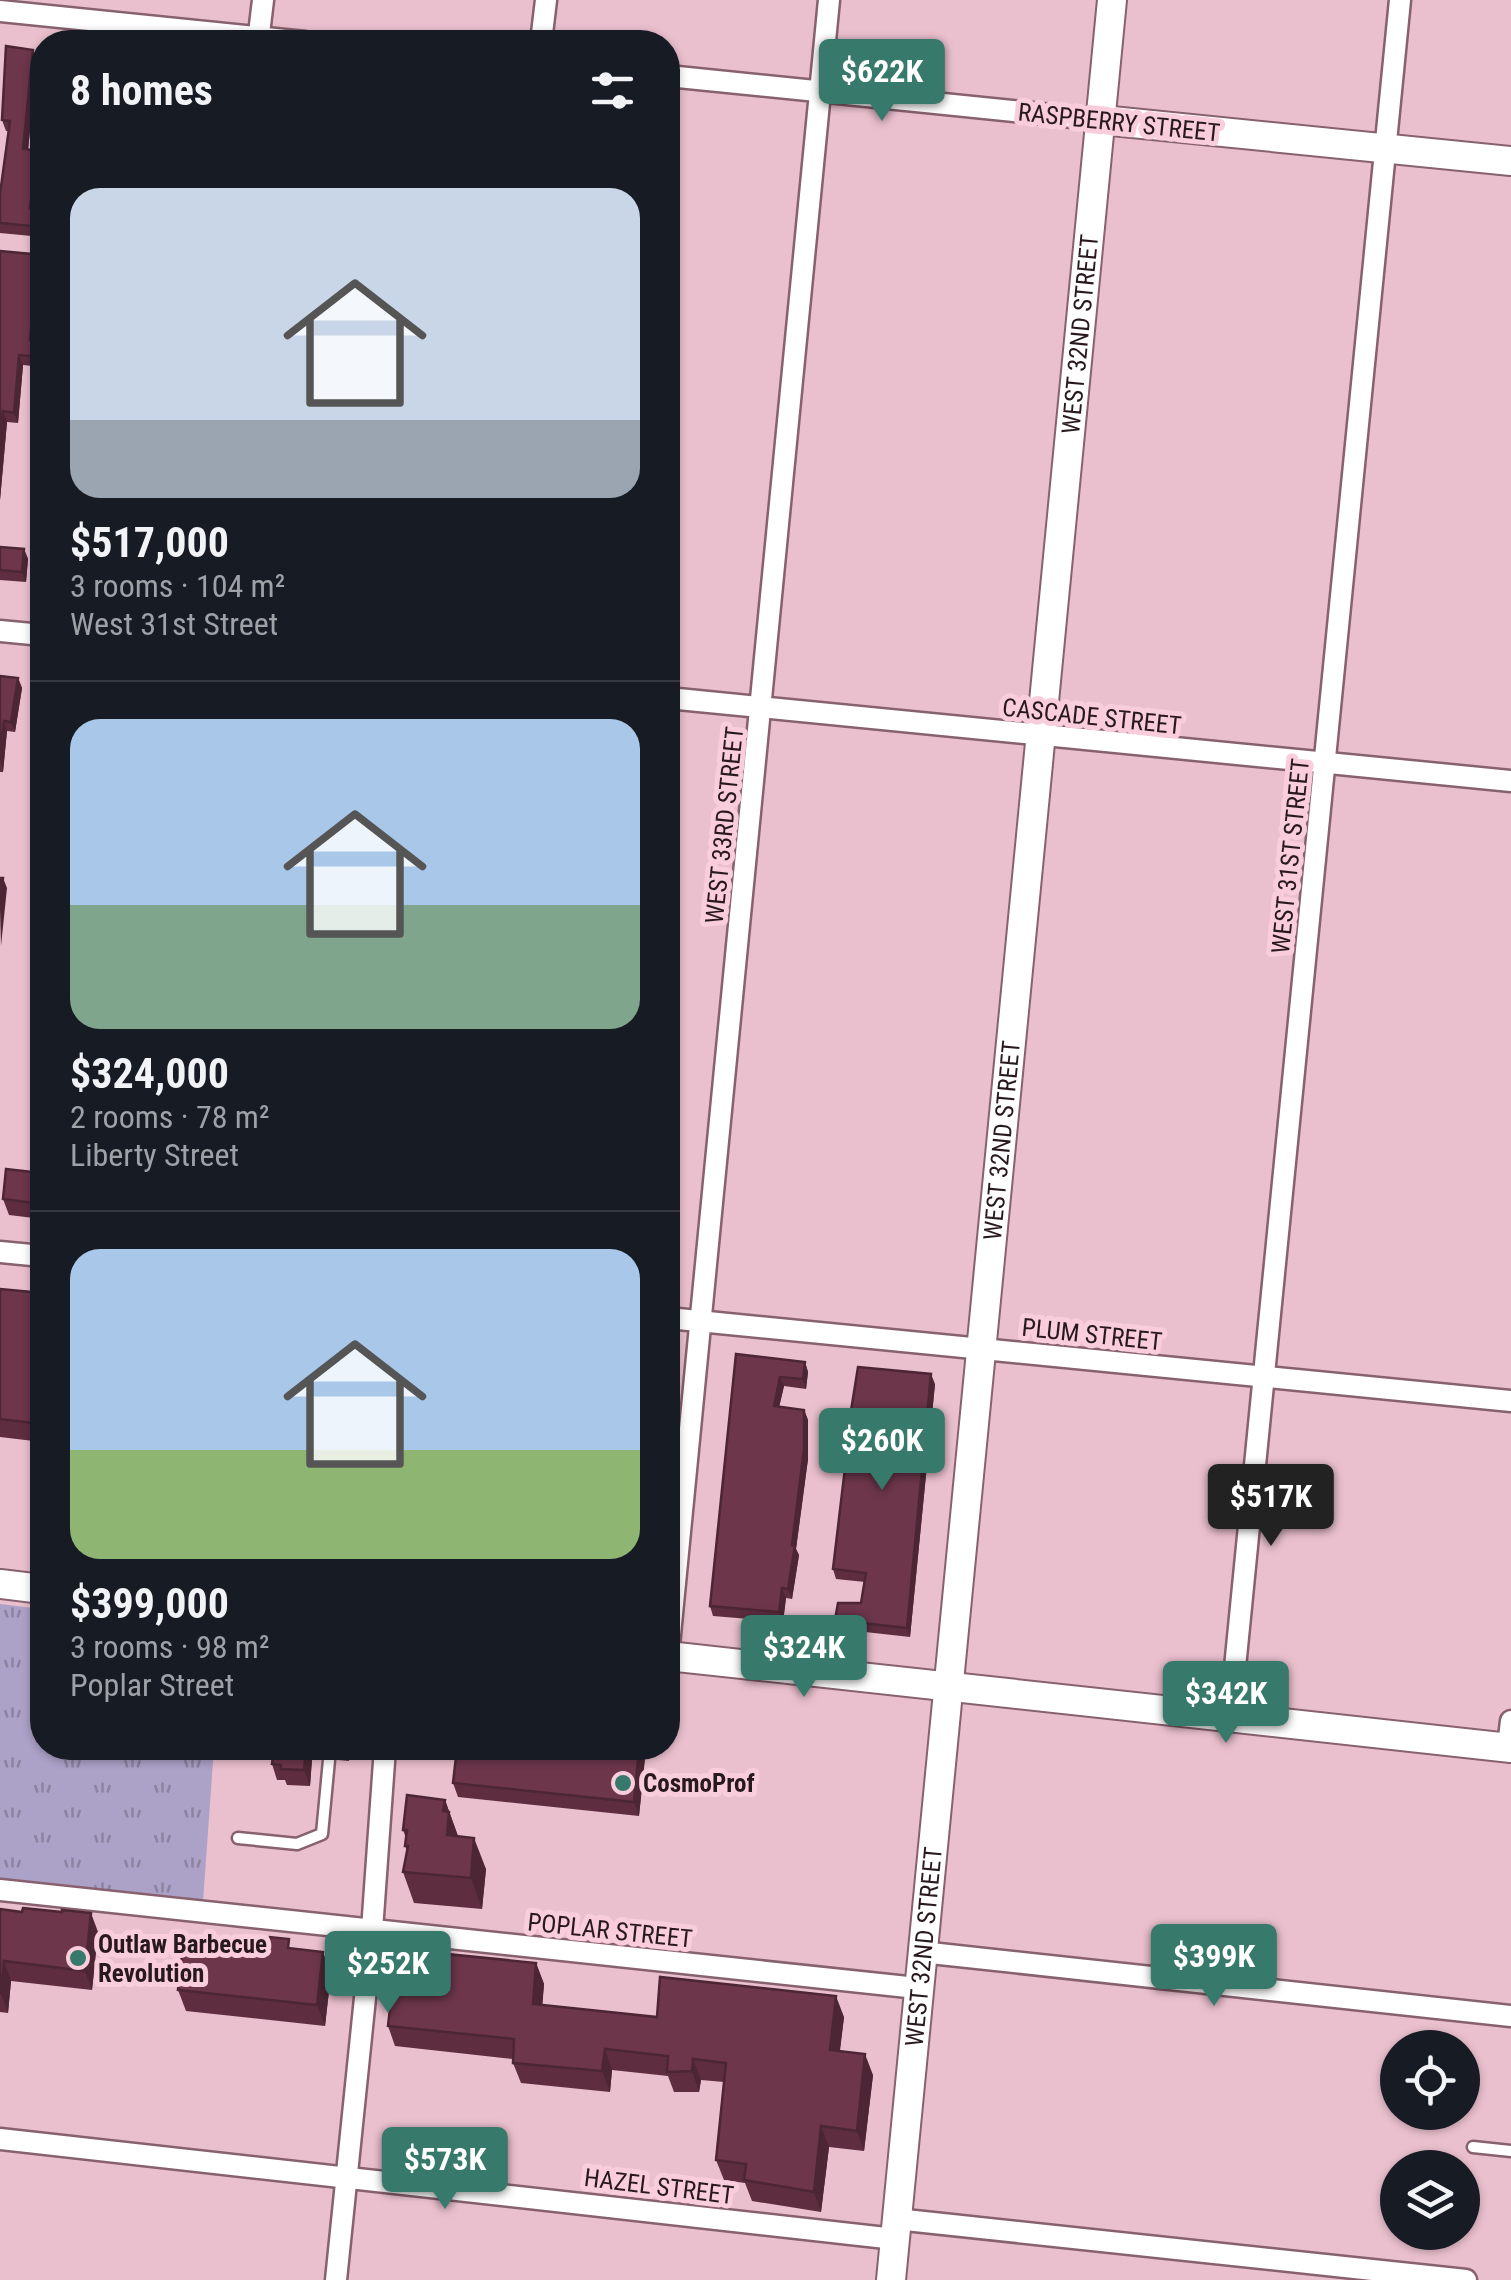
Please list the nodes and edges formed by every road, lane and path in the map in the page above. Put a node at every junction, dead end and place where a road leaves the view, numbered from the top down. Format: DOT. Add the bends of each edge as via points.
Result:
graph roads {
  1 [pos="262,0"];
  2 [pos="546,0"];
  3 [pos="829,0"];
  4 [pos="1112,0"];
  5 [pos="1400,0"];
  6 [pos="0,12"];
  7 [pos="166,30"];
  8 [pos="259,30"];
  9 [pos="542,30"];
  10 [pos="680,77"];
  11 [pos="820,92"];
  12 [pos="1102,120"];
  13 [pos="1385,149"];
  14 [pos="1511,161"];
  15 [pos="0,630"];
  16 [pos="30,634"];
  17 [pos="680,699"];
  18 [pos="760,707"];
  19 [pos="1043,736"];
  20 [pos="1324,764"];
  21 [pos="1511,781"];
  22 [pos="0,1252"];
  23 [pos="30,1255"];
  24 [pos="680,1319"];
  25 [pos="700,1321"];
  26 [pos="979,1348"];
  27 [pos="1262,1376"];
  28 [pos="1511,1401"];
  29 [pos="680,1530"];
  30 [pos="0,1584"];
  31 [pos="30,1588"];
  32 [pos="680,1657"];
  33 [pos="947,1688"];
  34 [pos="1230,1718"];
  35 [pos="1510,1739"];
  36 [pos="329,1760"];
  37 [pos="384,1760"];
  38 [pos="238,1838"];
  39 [pos="0,1890"];
  40 [pos="372,1930"];
  41 [pos="922,1952"];
  42 [pos="918,1988"];
  43 [pos="1511,2016"];
  44 [pos="0,2139"];
  45 [pos="1473,2147"];
  46 [pos="1511,2151"];
  47 [pos="348,2176"];
  48 [pos="896,2229"];
  49 [pos="336,2280"];
  50 [pos="891,2280"];
  51 [pos="1466,2280"];
  1 -- 8 [label="street"];
  2 -- 9 [label="street"];
  3 -- 11 [label="street, WEST 33RD STREET"];
  4 -- 12 [label="street, WEST 32ND STREET"];
  5 -- 13 [label="street, WEST 31ST STREET"];
  6 -- 7 [label="street"];
  10 -- 11 [label="street, RASPBERRY STREET"];
  11 -- 12 [label="street, RASPBERRY STREET"];
  11 -- 18 [label="street, WEST 33RD STREET"];
  12 -- 13 [label="street, RASPBERRY STREET"];
  12 -- 19 [label="street, WEST 32ND STREET"];
  13 -- 14 [label="street, RASPBERRY STREET"];
  13 -- 20 [label="street, WEST 31ST STREET"];
  15 -- 16 [label="street"];
  17 -- 18 [label="street, CASCADE STREET"];
  18 -- 19 [label="street, CASCADE STREET"];
  18 -- 25 [label="street, WEST 33RD STREET"];
  19 -- 20 [label="street, CASCADE STREET"];
  19 -- 26 [label="street, WEST 32ND STREET"];
  20 -- 21 [label="street, CASCADE STREET"];
  20 -- 27 [label="street, WEST 31ST STREET"];
  22 -- 23 [label="street"];
  24 -- 25 [label="street, PLUM STREET"];
  25 -- 26 [label="street, PLUM STREET"];
  25 -- 29 [label="street, WEST 33RD STREET"];
  26 -- 27 [label="street, PLUM STREET"];
  26 -- 33 [label="street, WEST 32ND STREET"];
  27 -- 28 [label="street, PLUM STREET"];
  27 -- 34 [label="street, WEST 31ST STREET"];
  30 -- 31 [label="street"];
  32 -- 33 [label="street"];
  33 -- 34 [label="street"];
  33 -- 41 [label="street, WEST 32ND STREET"];
  34 -- 35 [label="street"];
  36 -- 38 [label="lane" via="322,1834 296,1844"];
  37 -- 40 [label="street"];
  39 -- 40 [label="street, POPLAR STREET"];
  40 -- 42 [label="street, POPLAR STREET"];
  40 -- 47 [label="street"];
  41 -- 42 [label="street, WEST 32ND STREET"];
  41 -- 43 [label="street"];
  42 -- 48 [label="street, WEST 32ND STREET"];
  44 -- 47 [label="street, HAZEL STREET"];
  45 -- 46 [label="lane"];
  47 -- 48 [label="street, HAZEL STREET"];
  47 -- 49 [label="street"];
  48 -- 50 [label="street, WEST 32ND STREET"];
  48 -- 51 [label="street, HAZEL STREET"];
}
